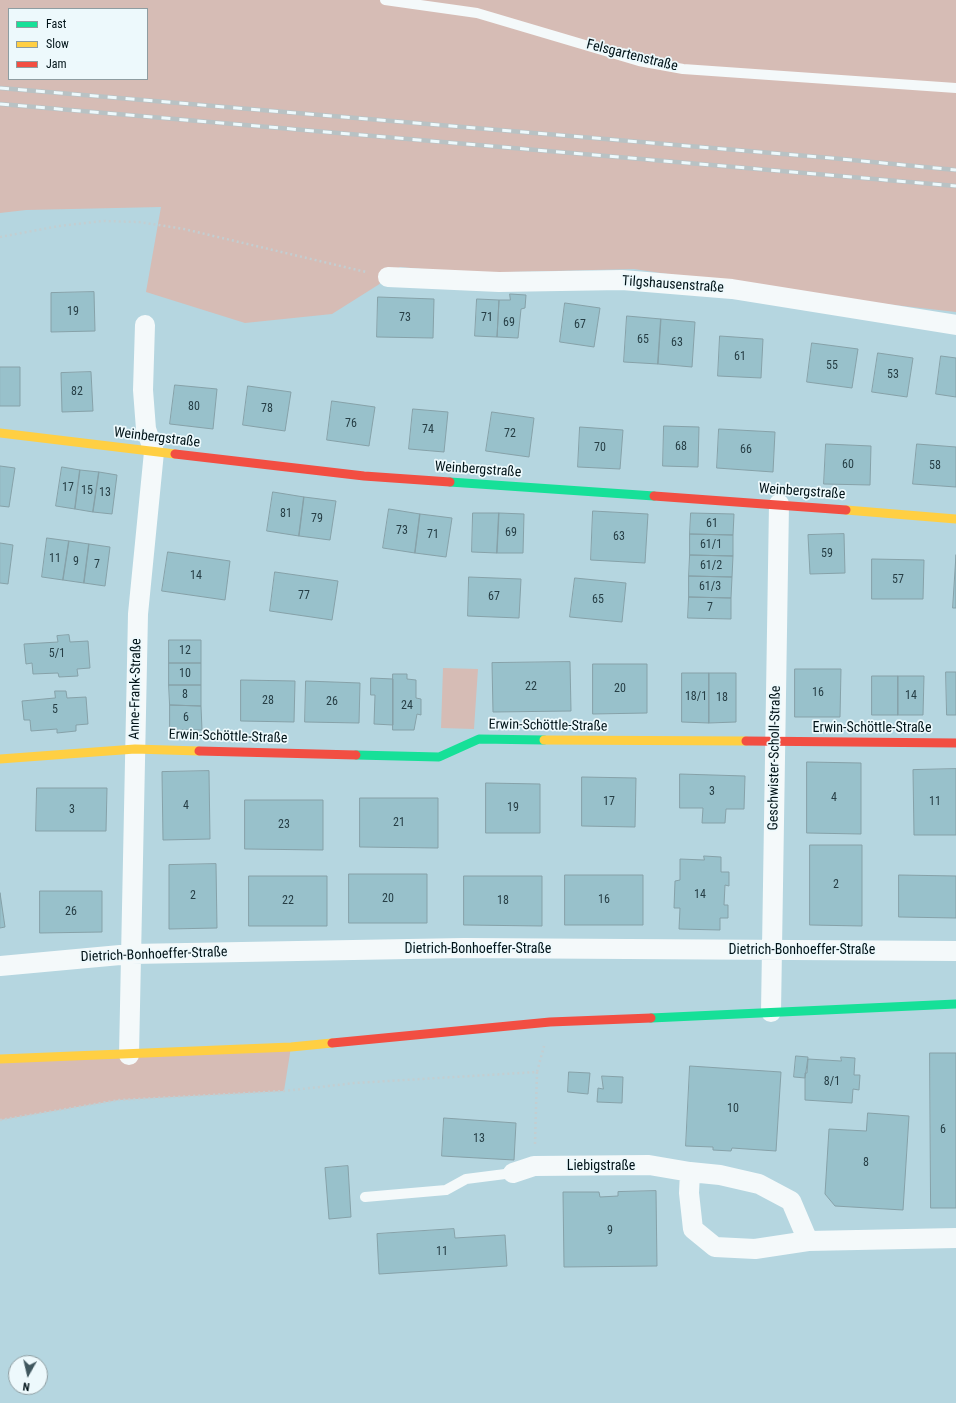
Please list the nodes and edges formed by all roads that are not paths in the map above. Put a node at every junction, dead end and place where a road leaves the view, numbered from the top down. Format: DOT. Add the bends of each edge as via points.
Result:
graph roads {
  1 [pos="385,0"];
  2 [pos="956,88"];
  3 [pos="388,277"];
  4 [pos="956,324"];
  5 [pos="144,325"];
  6 [pos="0,433"];
  7 [pos="154,452"];
  8 [pos="779,504"];
  9 [pos="956,518"];
  10 [pos="775,742"];
  11 [pos="956,743"];
  12 [pos="135,749"];
  13 [pos="0,759"];
  14 [pos="772,950"];
  15 [pos="956,951"];
  16 [pos="131,954"];
  17 [pos="0,966"];
  18 [pos="956,1004"];
  19 [pos="771,1012"];
  20 [pos="129,1055"];
  21 [pos="0,1059"];
  22 [pos="690,1172"];
  23 [pos="513,1173"];
  24 [pos="365,1197"];
  25 [pos="956,1238"];
  26 [pos="808,1241"];
  1 -- 2 [label="lane, Felsgartenstraße" via="478,13 639,61 683,69"];
  3 -- 4 [label="street, Tilgshausenstraße" via="499,282 622,280 732,289"];
  5 -- 7 [label="street, Anne-Frank-Straße" via="146,429"];
  6 -- 7 [label="street, Weinbergstraße"];
  7 -- 8 [label="street, Weinbergstraße" via="364,476"];
  7 -- 12 [label="street, Anne-Frank-Straße" via="138,614"];
  8 -- 9 [label="street, Weinbergstraße"];
  8 -- 10 [label="street, Geschwister-Scholl-Straße"];
  10 -- 11 [label="street, Erwin-Schöttle-Straße"];
  10 -- 12 [label="street, Erwin-Schöttle-Straße" via="479,739 439,757"];
  10 -- 14 [label="street, Geschwister-Scholl-Straße"];
  12 -- 13 [label="street, Erwin-Schöttle-Straße"];
  12 -- 16 [label="street, Anne-Frank-Straße"];
  14 -- 15 [label="street, Dietrich-Bonhoeffer-Straße"];
  14 -- 16 [label="street, Dietrich-Bonhoeffer-Straße" via="464,948"];
  14 -- 19 [label="street, Geschwister-Scholl-Straße"];
  16 -- 17 [label="street, Dietrich-Bonhoeffer-Straße"];
  16 -- 20 [label="street, Anne-Frank-Straße"];
  18 -- 19 [label="street"];
  19 -- 20 [label="street" via="550,1022 291,1047"];
  20 -- 21 [label="street"];
  22 -- 23 [label="street, Liebigstraße" via="649,1166 534,1166"];
  22 -- 26 [label="street, Liebigstraße" via="720,1175 759,1184 791,1201"];
  22 -- 26 [label="street" via="689,1193 693,1229 716,1247 755,1249"];
  23 -- 24 [label="lane" via="466,1179 446,1190"];
  25 -- 26 [label="street"];
}
